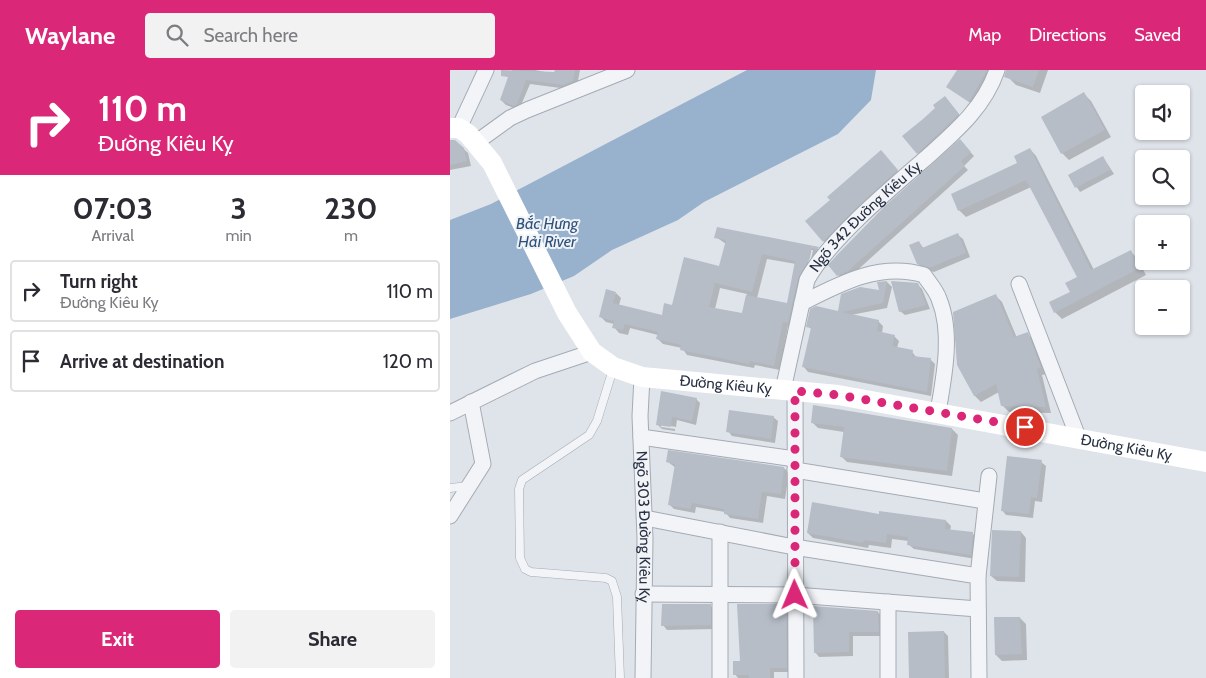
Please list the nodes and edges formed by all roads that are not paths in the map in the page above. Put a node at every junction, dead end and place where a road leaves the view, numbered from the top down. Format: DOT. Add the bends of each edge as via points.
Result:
graph roads {
  1 [pos="486,70"];
  2 [pos="627,70"];
  3 [pos="997,70"];
  4 [pos="455,128"];
  5 [pos="474,144"];
  6 [pos="1019,284"];
  7 [pos="802,303"];
  8 [pos="592,352"];
  9 [pos="613,367"];
  10 [pos="642,377"];
  11 [pos="789,390"];
  12 [pos="471,402"];
  13 [pos="938,412"];
  14 [pos="450,413"];
  15 [pos="1078,437"];
  16 [pos="641,438"];
  17 [pos="1206,462"];
  18 [pos="795,465"];
  19 [pos="989,476"];
  20 [pos="470,486"];
  21 [pos="450,488"];
  22 [pos="986,501"];
  23 [pos="450,516"];
  24 [pos="645,518"];
  25 [pos="720,532"];
  26 [pos="794,547"];
  27 [pos="978,576"];
  28 [pos="643,594"];
  29 [pos="720,595"];
  30 [pos="795,595"];
  31 [pos="888,602"];
  32 [pos="978,609"];
  33 [pos="620,678"];
  34 [pos="643,678"];
  35 [pos="720,678"];
  36 [pos="796,678"];
  37 [pos="888,678"];
  38 [pos="979,678"];
  1 -- 4 [label="street"];
  2 -- 5 [label="street" via="510,118"];
  3 -- 7 [label="street, Ngõ 342 Đường Kiêu Kỵ" via="978,108 820,259 807,280"];
  4 -- 5 [label="main road" via="468,134"];
  5 -- 8 [label="main road, Đường Kiêu Kỵ" via="492,163 567,313"];
  6 -- 15 [label="street"];
  7 -- 11 [label="street, Ngõ 342 Đường Kiêu Kỵ"];
  7 -- 13 [label="street" via="860,275 909,270 924,275 939,298 945,334 945,375"];
  8 -- 9 [label="main road, Đường Kiêu Kỵ"];
  8 -- 12 [label="street" via="534,371"];
  9 -- 10 [label="main road, Đường Kiêu Kỵ"];
  9 -- 33 [label="lane" via="597,421 589,435 522,480 520,558 525,569 531,572 612,581 617,597"];
  10 -- 11 [label="main road, Đường Kiêu Kỵ"];
  10 -- 16 [label="street, Ngõ 303 Đường Kiêu Kỵ"];
  11 -- 13 [label="main road, Đường Kiêu Kỵ"];
  11 -- 18 [label="street, Ngõ 342 Đường Kiêu Kỵ"];
  12 -- 14 [label="street"];
  12 -- 20 [label="street" via="483,464"];
  13 -- 15 [label="main road, Đường Kiêu Kỵ"];
  15 -- 17 [label="main road, Đường Kiêu Kỵ"];
  16 -- 18 [label="street"];
  16 -- 24 [label="street, Ngõ 303 Đường Kiêu Kỵ"];
  18 -- 22 [label="street"];
  18 -- 26 [label="street, Ngõ 342 Đường Kiêu Kỵ"];
  19 -- 22 [label="street"];
  20 -- 21 [label="lane"];
  20 -- 23 [label="street"];
  22 -- 27 [label="street"];
  24 -- 25 [label="street"];
  24 -- 28 [label="street, Ngõ 303 Đường Kiêu Kỵ"];
  25 -- 26 [label="street"];
  25 -- 29 [label="street"];
  26 -- 27 [label="street"];
  26 -- 30 [label="street, Ngõ 342 Đường Kiêu Kỵ"];
  27 -- 32 [label="street"];
  28 -- 29 [label="street"];
  28 -- 34 [label="street, Ngõ 303 Đường Kiêu Kỵ"];
  29 -- 30 [label="street"];
  29 -- 35 [label="street"];
  30 -- 31 [label="street"];
  30 -- 36 [label="street, Ngõ 342 Đường Kiêu Kỵ"];
  31 -- 32 [label="street"];
  31 -- 37 [label="street"];
  32 -- 38 [label="street"];
}
